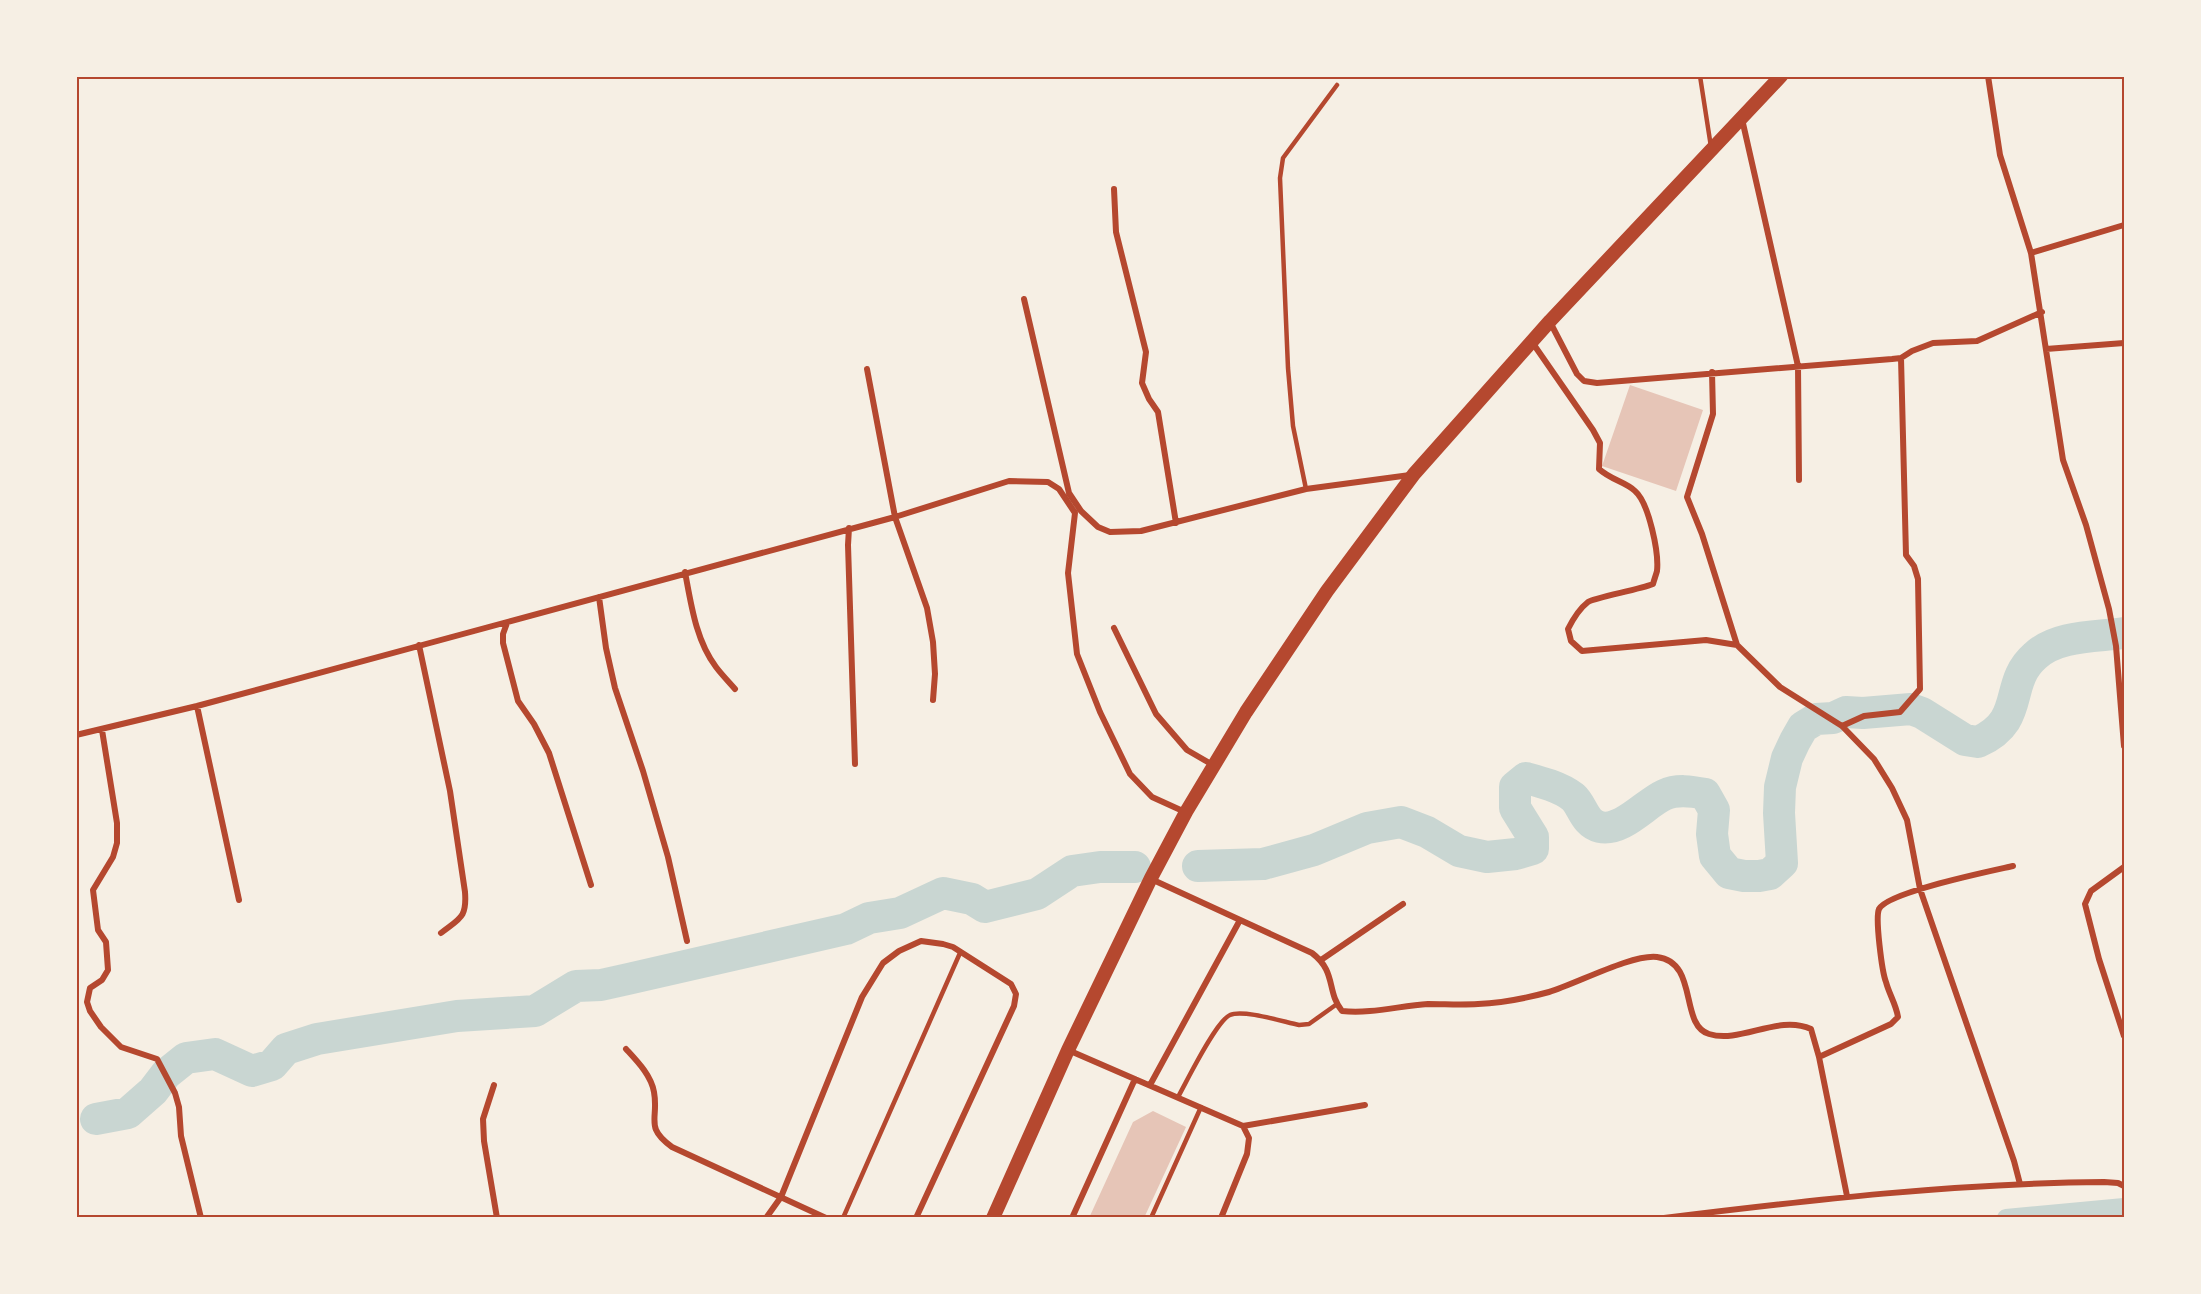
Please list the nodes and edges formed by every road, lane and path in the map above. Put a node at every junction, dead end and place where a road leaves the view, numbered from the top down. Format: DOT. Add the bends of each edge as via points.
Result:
graph roads {
  1 [pos="1700,76"];
  2 [pos="1781,76"];
  3 [pos="1988,76"];
  4 [pos="1337,85"];
  5 [pos="1742,119"];
  6 [pos="1712,150"];
  7 [pos="1114,189"];
  8 [pos="2124,225"];
  9 [pos="2031,253"];
  10 [pos="1024,299"];
  11 [pos="2042,312"];
  12 [pos="1550,321"];
  13 [pos="1532,342"];
  14 [pos="2124,343"];
  15 [pos="2046,349"];
  16 [pos="1901,358"];
  17 [pos="1798,366"];
  18 [pos="867,369"];
  19 [pos="1712,372"];
  20 [pos="1414,474"];
  21 [pos="1798,480"];
  22 [pos="1306,489"];
  23 [pos="1075,513"];
  24 [pos="895,517"];
  25 [pos="1176,523"];
  26 [pos="1098,527"];
  27 [pos="849,528"];
  28 [pos="685,572"];
  29 [pos="599,597"];
  30 [pos="507,623"];
  31 [pos="1114,628"];
  32 [pos="418,645"];
  33 [pos="1737,645"];
  34 [pos="735,689"];
  35 [pos="933,700"];
  36 [pos="197,706"];
  37 [pos="1839,724"];
  38 [pos="102,730"];
  39 [pos="76,735"];
  40 [pos="2124,746"];
  41 [pos="855,764"];
  42 [pos="1214,765"];
  43 [pos="1186,812"];
  44 [pos="2013,866"];
  45 [pos="2124,867"];
  46 [pos="1151,878"];
  47 [pos="591,885"];
  48 [pos="1920,889"];
  49 [pos="239,900"];
  50 [pos="1403,904"];
  51 [pos="1240,920"];
  52 [pos="441,933"];
  53 [pos="687,941"];
  54 [pos="960,953"];
  55 [pos="1322,960"];
  56 [pos="1337,1004"];
  57 [pos="2124,1036"];
  58 [pos="626,1048"];
  59 [pos="1068,1050"];
  60 [pos="1819,1057"];
  61 [pos="1135,1078"];
  62 [pos="494,1085"];
  63 [pos="1150,1085"];
  64 [pos="1178,1097"];
  65 [pos="1365,1105"];
  66 [pos="1201,1107"];
  67 [pos="1243,1126"];
  68 [pos="2020,1184"];
  69 [pos="2124,1186"];
  70 [pos="1847,1196"];
  71 [pos="781,1197"];
  72 [pos="201,1218"];
  73 [pos="497,1218"];
  74 [pos="766,1218"];
  75 [pos="826,1218"];
  76 [pos="843,1218"];
  77 [pos="916,1218"];
  78 [pos="993,1218"];
  79 [pos="1072,1218"];
  80 [pos="1151,1218"];
  81 [pos="1221,1218"];
  82 [pos="1664,1218"];
  1 -- 6 [label="lane"];
  2 -- 5 [label="main road"];
  3 -- 9 [label="street" via="2000,155"];
  4 -- 22 [label="lane" via="1283,158 1280,178 1288,368 1293,426"];
  5 -- 6 [label="main road"];
  5 -- 17 [label="street"];
  6 -- 12 [label="main road"];
  7 -- 25 [label="street" via="1116,232 1146,352 1142,383 1158,412"];
  8 -- 9 [label="street"];
  9 -- 11 [label="street"];
  10 -- 26 [label="street" via="1069,493"];
  11 -- 15 [label="street"];
  11 -- 16 [label="street" via="1977,341 1933,343"];
  12 -- 13 [label="main road"];
  12 -- 19 [label="street" via="1584,381"];
  13 -- 20 [label="main road"];
  13 -- 33 [label="street" via="1600,443 1599,469 1635,491 1645,508 1656,546 1657,572 1653,584 1590,601 1568,628 1570,641 1582,651 1706,640"];
  14 -- 15 [label="street"];
  15 -- 40 [label="street" via="2063,460 2109,609"];
  16 -- 17 [label="street"];
  16 -- 37 [label="street" via="1906,555 1918,579 1920,689 1900,712 1864,716"];
  17 -- 19 [label="street"];
  17 -- 21 [label="street"];
  18 -- 24 [label="street"];
  19 -- 33 [label="street" via="1713,414 1686,497 1702,534"];
  20 -- 22 [label="street"];
  20 -- 42 [label="main road" via="1327,591"];
  22 -- 25 [label="street"];
  23 -- 24 [label="street" via="1059,489 1035,480 1010,481"];
  23 -- 26 [label="street"];
  23 -- 43 [label="street" via="1068,573 1077,654 1130,774 1152,797"];
  24 -- 27 [label="street"];
  24 -- 35 [label="street" via="927,608 933,642"];
  25 -- 26 [label="street" via="1141,531 1110,532"];
  27 -- 28 [label="street"];
  27 -- 41 [label="street"];
  28 -- 29 [label="street"];
  28 -- 34 [label="street" via="700,636 715,666"];
  29 -- 30 [label="street"];
  29 -- 53 [label="street" via="615,688 668,857"];
  30 -- 32 [label="street"];
  30 -- 47 [label="street" via="503,643 518,700 549,753"];
  31 -- 42 [label="street" via="1156,714 1187,750"];
  32 -- 36 [label="street"];
  32 -- 52 [label="street" via="450,791 465,892 466,909 462,916"];
  33 -- 37 [label="street" via="1780,687"];
  36 -- 38 [label="street"];
  36 -- 49 [label="street"];
  37 -- 48 [label="street" via="1874,759 1892,788 1906,820"];
  38 -- 39 [label="street"];
  38 -- 72 [label="street" via="117,843 93,890 98,930 106,942 108,970 90,988 87,1002 101,1027 121,1047 157,1059 175,1093 181,1137"];
  42 -- 43 [label="main road"];
  43 -- 46 [label="main road"];
  44 -- 48 [label="street"];
  45 -- 57 [label="street" via="2091,891 2085,904"];
  46 -- 51 [label="street"];
  46 -- 59 [label="main road"];
  48 -- 60 [label="street" via="1885,903 1879,910 1885,981 1898,1017 1891,1024"];
  48 -- 68 [label="street"];
  50 -- 55 [label="street"];
  51 -- 55 [label="street"];
  51 -- 63 [label="street"];
  54 -- 71 [label="street" via="953,947 921,941 883,963 862,997"];
  54 -- 76 [label="lane"];
  54 -- 77 [label="street" via="1011,984 1016,994 1014,1006"];
  55 -- 56 [label="street"];
  56 -- 60 [label="street" via="1342,1011 1355,1012 1524,998 1629,961 1656,956 1673,962 1682,975 1697,1025 1706,1033 1721,1036 1801,1024 1811,1029"];
  56 -- 64 [label="lane" via="1309,1023 1299,1025 1240,1013 1230,1015 1219,1026"];
  58 -- 71 [label="street" via="649,1078 654,1093 654,1126 662,1139"];
  59 -- 61 [label="street"];
  59 -- 78 [label="main road"];
  60 -- 70 [label="street"];
  61 -- 63 [label="street"];
  61 -- 79 [label="street"];
  62 -- 73 [label="street" via="483,1119"];
  63 -- 64 [label="street"];
  64 -- 66 [label="street"];
  65 -- 67 [label="street"];
  66 -- 67 [label="street"];
  66 -- 80 [label="lane"];
  67 -- 81 [label="street" via="1249,1138 1247,1154"];
  68 -- 69 [label="street" via="2104,1182"];
  68 -- 70 [label="street"];
  70 -- 82 [label="street"];
  71 -- 74 [label="street"];
  71 -- 75 [label="street"];
}
